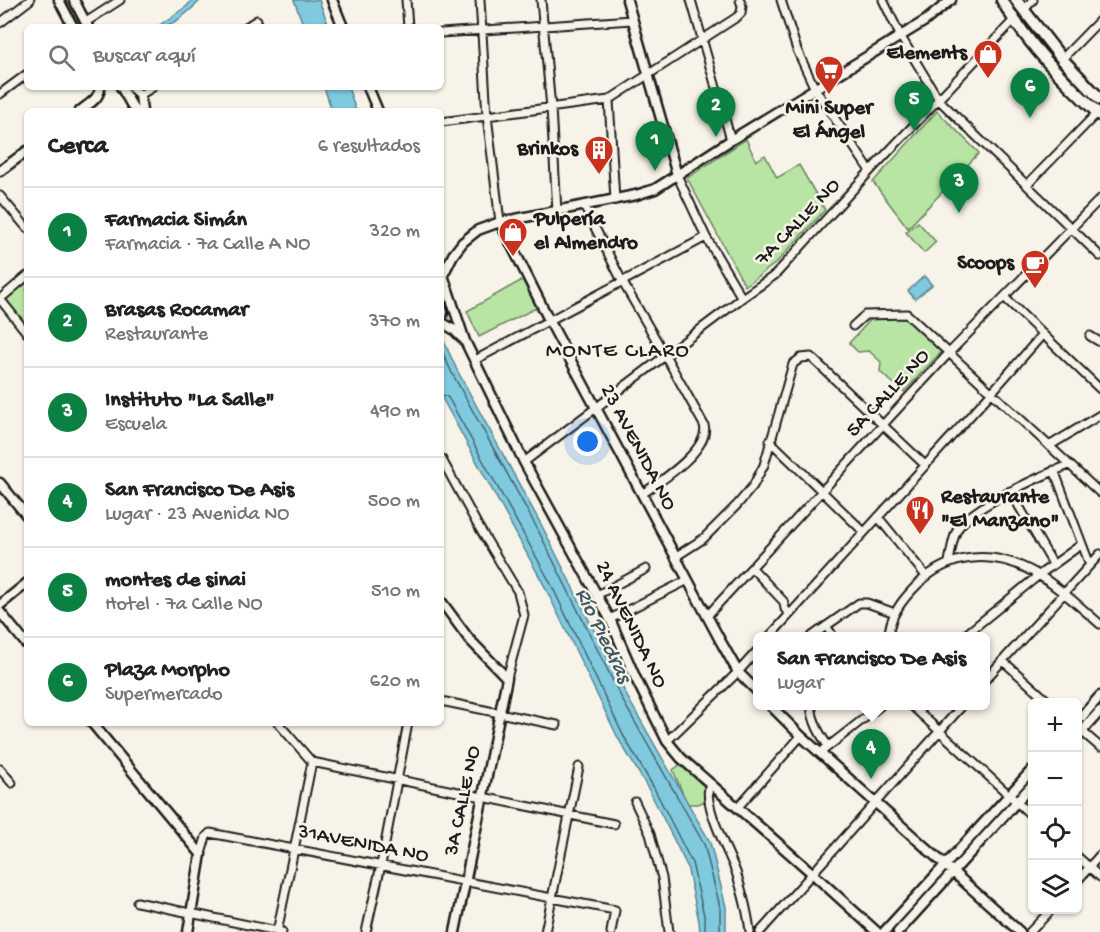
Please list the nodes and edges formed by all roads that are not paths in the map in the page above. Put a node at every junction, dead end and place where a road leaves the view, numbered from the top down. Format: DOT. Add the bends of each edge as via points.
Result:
graph roads {
  1 [pos="30,0"];
  2 [pos="59,0"];
  3 [pos="74,0"];
  4 [pos="120,0"];
  5 [pos="332,0"];
  6 [pos="406,0"];
  7 [pos="480,0"];
  8 [pos="541,0"];
  9 [pos="627,0"];
  10 [pos="691,0"];
  11 [pos="740,0"];
  12 [pos="781,0"];
  13 [pos="883,0"];
  14 [pos="951,0"];
  15 [pos="1002,0"];
  16 [pos="1024,4"];
  17 [pos="0,11"];
  18 [pos="257,20"];
  19 [pos="632,20"];
  20 [pos="1014,20"];
  21 [pos="1100,20"];
  22 [pos="2,21"];
  23 [pos="72,24"];
  24 [pos="86,24"];
  25 [pos="88,24"];
  26 [pos="251,24"];
  27 [pos="341,24"];
  28 [pos="408,24"];
  29 [pos="543,26"];
  30 [pos="483,31"];
  31 [pos="444,33"];
  32 [pos="901,37"];
  33 [pos="702,40"];
  34 [pos="1062,59"];
  35 [pos="650,74"];
  36 [pos="24,76"];
  37 [pos="815,89"];
  38 [pos="100,90"];
  39 [pos="123,90"];
  40 [pos="134,90"];
  41 [pos="148,90"];
  42 [pos="369,90"];
  43 [pos="0,94"];
  44 [pos="140,95"];
  45 [pos="1100,99"];
  46 [pos="609,100"];
  47 [pos="939,100"];
  48 [pos="84,108"];
  49 [pos="133,108"];
  50 [pos="142,108"];
  51 [pos="377,108"];
  52 [pos="551,108"];
  53 [pos="1099,114"];
  54 [pos="487,116"];
  55 [pos="444,122"];
  56 [pos="731,140"];
  57 [pos="24,153"];
  58 [pos="0,171"];
  59 [pos="870,171"];
  60 [pos="677,175"];
  61 [pos="1027,185"];
  62 [pos="0,196"];
  63 [pos="1100,199"];
  64 [pos="615,200"];
  65 [pos="584,206"];
  66 [pos="557,211"];
  67 [pos="500,222"];
  68 [pos="24,224"];
  69 [pos="1071,229"];
  70 [pos="706,237"];
  71 [pos="1100,256"];
  72 [pos="444,271"];
  73 [pos="24,279"];
  74 [pos="444,281"];
  75 [pos="622,281"];
  76 [pos="1004,297"];
  77 [pos="742,298"];
  78 [pos="0,299"];
  79 [pos="549,320"];
  80 [pos="444,324"];
  81 [pos="853,326"];
  82 [pos="24,329"];
  83 [pos="1043,334"];
  84 [pos="1090,336"];
  85 [pos="465,341"];
  86 [pos="1100,342"];
  87 [pos="949,352"];
  88 [pos="665,355"];
  89 [pos="475,360"];
  90 [pos="1100,389"];
  91 [pos="992,392"];
  92 [pos="595,407"];
  93 [pos="1100,415"];
  94 [pos="882,425"];
  95 [pos="770,441"];
  96 [pos="1049,446"];
  97 [pos="524,462"];
  98 [pos="444,464"];
  99 [pos="925,465"];
  100 [pos="1069,465"];
  101 [pos="1054,470"];
  102 [pos="0,483"];
  103 [pos="822,491"];
  104 [pos="1010,491"];
  105 [pos="1100,493"];
  106 [pos="642,494"];
  107 [pos="24,512"];
  108 [pos="878,517"];
  109 [pos="864,532"];
  110 [pos="1082,544"];
  111 [pos="1100,554"];
  112 [pos="675,557"];
  113 [pos="949,562"];
  114 [pos="1053,564"];
  115 [pos="1090,565"];
  116 [pos="752,568"];
  117 [pos="646,569"];
  118 [pos="1039,575"];
  119 [pos="926,576"];
  120 [pos="688,580"];
  121 [pos="24,586"];
  122 [pos="1064,593"];
  123 [pos="597,595"];
  124 [pos="783,602"];
  125 [pos="444,605"];
  126 [pos="0,606"];
  127 [pos="796,608"];
  128 [pos="0,612"];
  129 [pos="895,613"];
  130 [pos="790,614"];
  131 [pos="707,616"];
  132 [pos="610,619"];
  133 [pos="1100,624"];
  134 [pos="826,626"];
  135 [pos="774,632"];
  136 [pos="818,632"];
  137 [pos="830,632"];
  138 [pos="889,632"];
  139 [pos="969,632"];
  140 [pos="24,641"];
  141 [pos="753,655"];
  142 [pos="1003,661"];
  143 [pos="738,672"];
  144 [pos="990,675"];
  145 [pos="507,678"];
  146 [pos="753,687"];
  147 [pos="1100,696"];
  148 [pos="1045,698"];
  149 [pos="444,702"];
  150 [pos="776,710"];
  151 [pos="812,710"];
  152 [pos="866,710"];
  153 [pos="874,710"];
  154 [pos="917,710"];
  155 [pos="959,710"];
  156 [pos="1100,711"];
  157 [pos="500,714"];
  158 [pos="868,715"];
  159 [pos="1082,716"];
  160 [pos="557,725"];
  161 [pos="94,726"];
  162 [pos="281,726"];
  163 [pos="407,726"];
  164 [pos="1082,729"];
  165 [pos="939,732"];
  166 [pos="1082,734"];
  167 [pos="801,736"];
  168 [pos="667,741"];
  169 [pos="828,746"];
  170 [pos="1100,747"];
  171 [pos="820,753"];
  172 [pos="312,762"];
  173 [pos="579,768"];
  174 [pos="0,769"];
  175 [pos="1028,775"];
  176 [pos="396,779"];
  177 [pos="12,783"];
  178 [pos="710,784"];
  179 [pos="1028,790"];
  180 [pos="1010,795"];
  181 [pos="483,797"];
  182 [pos="635,802"];
  183 [pos="875,802"];
  184 [pos="1017,802"];
  185 [pos="738,807"];
  186 [pos="1028,812"];
  187 [pos="569,814"];
  188 [pos="614,824"];
  189 [pos="293,849"];
  190 [pos="201,854"];
  191 [pos="1100,855"];
  192 [pos="1081,860"];
  193 [pos="381,865"];
  194 [pos="944,865"];
  195 [pos="1089,867"];
  196 [pos="812,873"];
  197 [pos="952,873"];
  198 [pos="1082,875"];
  199 [pos="1100,877"];
  200 [pos="466,882"];
  201 [pos="552,898"];
  202 [pos="137,902"];
  203 [pos="191,913"];
  204 [pos="1046,914"];
  205 [pos="188,932"];
  206 [pos="279,932"];
  207 [pos="366,932"];
  208 [pos="455,932"];
  209 [pos="545,932"];
  210 [pos="611,932"];
  211 [pos="669,932"];
  212 [pos="750,932"];
  213 [pos="760,932"];
  214 [pos="877,932"];
  215 [pos="884,932"];
  216 [pos="898,932"];
  217 [pos="1020,932"];
  218 [pos="1030,932"];
  1 -- 22 [label="street"];
  2 -- 23 [label="street"];
  3 -- 24 [label="street"];
  4 -- 25 [label="street"];
  5 -- 27 [label="street"];
  6 -- 28 [label="street"];
  7 -- 30 [label="street, 23 AVENIDA NO"];
  8 -- 29 [label="street"];
  9 -- 19 [label="street"];
  10 -- 33 [label="street"];
  11 -- 33 [label="street" via="741,13"];
  12 -- 37 [label="street"];
  13 -- 32 [label="street"];
  14 -- 32 [label="street"];
  15 -- 20 [label="highway"];
  16 -- 34 [label="highway" via="1032,21"];
  17 -- 22 [label="street"];
  18 -- 26 [label="street"];
  19 -- 29 [label="street"];
  19 -- 35 [label="street"];
  20 -- 47 [label="street, 7A CALLE NO"];
  20 -- 53 [label="highway" via="1036,50"];
  21 -- 34 [label="street"];
  29 -- 30 [label="street"];
  29 -- 52 [label="street"];
  30 -- 31 [label="street"];
  30 -- 54 [label="street, 23 AVENIDA NO"];
  32 -- 37 [label="street"];
  32 -- 47 [label="street"];
  33 -- 35 [label="street"];
  33 -- 56 [label="street"];
  34 -- 45 [label="highway"];
  35 -- 46 [label="street"];
  35 -- 60 [label="street"];
  36 -- 43 [label="street"];
  37 -- 56 [label="street"];
  37 -- 59 [label="street"];
  38 -- 48 [label="street"];
  39 -- 49 [label="street"];
  40 -- 44 [label="street"];
  41 -- 44 [label="street"];
  42 -- 51 [label="street"];
  44 -- 50 [label="street"];
  46 -- 52 [label="street"];
  46 -- 64 [label="street"];
  47 -- 59 [label="street, 7A CALLE NO"];
  47 -- 61 [label="street"];
  52 -- 54 [label="street"];
  52 -- 66 [label="street"];
  53 -- 61 [label="street"];
  54 -- 55 [label="street"];
  54 -- 67 [label="street, 23 AVENIDA NO"];
  56 -- 60 [label="street"];
  57 -- 58 [label="street"];
  59 -- 77 [label="street, 7A CALLE NO" via="776,275"];
  60 -- 64 [label="street" via="655,189"];
  60 -- 70 [label="street"];
  61 -- 69 [label="street"];
  62 -- 68 [label="street"];
  63 -- 69 [label="street, 5A CALLE NO"];
  64 -- 65 [label="street"];
  65 -- 66 [label="street"];
  65 -- 75 [label="street"];
  66 -- 67 [label="street"];
  67 -- 72 [label="street" via="478,230 464,242"];
  67 -- 79 [label="street, 23 AVENIDA NO"];
  69 -- 71 [label="street"];
  69 -- 76 [label="street, 5A CALLE NO"];
  70 -- 75 [label="street"];
  70 -- 77 [label="street"];
  73 -- 78 [label="street"];
  74 -- 85 [label="street, 24 AVENIDA NO"];
  75 -- 79 [label="street"];
  75 -- 88 [label="street"];
  76 -- 83 [label="street"];
  76 -- 87 [label="street, 5A CALLE NO"];
  77 -- 88 [label="street, 7A CALLE NO"];
  78 -- 82 [label="street"];
  79 -- 89 [label="street"];
  79 -- 92 [label="street, 23 AVENIDA NO"];
  80 -- 85 [label="street"];
  81 -- 87 [label="street" via="865,315 907,314"];
  83 -- 90 [label="street"];
  83 -- 91 [label="street"];
  84 -- 86 [label="street"];
  85 -- 89 [label="street, 24 AVENIDA NO"];
  87 -- 91 [label="street"];
  87 -- 94 [label="street, 5A CALLE NO"];
  88 -- 92 [label="street, 7A CALLE NO"];
  88 -- 106 [label="street" via="705,430 689,456"];
  89 -- 97 [label="street, 24 AVENIDA NO"];
  91 -- 96 [label="street"];
  91 -- 99 [label="street"];
  92 -- 97 [label="street, 7A CALLE NO"];
  92 -- 106 [label="street, 23 AVENIDA NO"];
  93 -- 96 [label="street"];
  94 -- 95 [label="street" via="811,357 801,358 793,364"];
  94 -- 99 [label="street"];
  94 -- 103 [label="street, 5A CALLE NO"];
  95 -- 103 [label="street"];
  95 -- 112 [label="street" via="764,465 737,506 703,539"];
  96 -- 100 [label="street"];
  97 -- 123 [label="street, 24 AVENIDA NO"];
  98 -- 145 [label="street" via="518,592 524,615"];
  99 -- 108 [label="street"];
  100 -- 101 [label="street"];
  100 -- 105 [label="street"];
  101 -- 104 [label="street"];
  101 -- 110 [label="street"];
  102 -- 107 [label="street"];
  103 -- 109 [label="street"];
  103 -- 116 [label="street, 5A CALLE NO"];
  104 -- 113 [label="street" via="963,522"];
  104 -- 114 [label="street"];
  106 -- 112 [label="street, 23 AVENIDA NO"];
  108 -- 109 [label="street"];
  108 -- 119 [label="street"];
  109 -- 127 [label="street"];
  110 -- 114 [label="street"];
  110 -- 115 [label="street"];
  111 -- 115 [label="street"];
  112 -- 120 [label="street, 23 AVENIDA NO"];
  113 -- 118 [label="street" via="963,558 1002,559"];
  113 -- 119 [label="street"];
  114 -- 118 [label="street"];
  115 -- 122 [label="street"];
  116 -- 124 [label="street"];
  116 -- 131 [label="street, 5A CALLE NO"];
  117 -- 123 [label="street"];
  118 -- 122 [label="street"];
  118 -- 139 [label="street"];
  119 -- 129 [label="street"];
  120 -- 131 [label="street, 23 AVENIDA NO"];
  120 -- 132 [label="street"];
  121 -- 126 [label="street"];
  122 -- 133 [label="street"];
  122 -- 142 [label="street"];
  123 -- 132 [label="street, 24 AVENIDA NO"];
  124 -- 127 [label="street"];
  124 -- 130 [label="street"];
  125 -- 145 [label="street" via="469,639"];
  127 -- 130 [label="street"];
  128 -- 140 [label="street"];
  129 -- 134 [label="street" via="862,602"];
  129 -- 138 [label="street"];
  130 -- 135 [label="street"];
  131 -- 143 [label="street, 23 AVENIDA NO"];
  132 -- 168 [label="street, 24 AVENIDA NO"];
  134 -- 136 [label="street"];
  134 -- 137 [label="street"];
  141 -- 143 [label="street"];
  142 -- 144 [label="street"];
  142 -- 148 [label="street"];
  143 -- 146 [label="street, 23 AVENIDA NO"];
  143 -- 168 [label="street"];
  145 -- 157 [label="street, 3A CALLE NO"];
  147 -- 159 [label="street"];
  149 -- 157 [label="street"];
  150 -- 167 [label="street"];
  151 -- 169 [label="street"];
  152 -- 158 [label="street"];
  153 -- 158 [label="street"];
  154 -- 165 [label="street"];
  155 -- 165 [label="street"];
  156 -- 164 [label="street"];
  157 -- 160 [label="street"];
  157 -- 181 [label="street, 3A CALLE NO"];
  158 -- 169 [label="street"];
  161 -- 190 [label="street"];
  162 -- 172 [label="street"];
  163 -- 176 [label="street"];
  165 -- 180 [label="street"];
  165 -- 183 [label="street"];
  166 -- 170 [label="street"];
  167 -- 171 [label="street"];
  167 -- 185 [label="street"];
  168 -- 178 [label="street, 24 AVENIDA NO"];
  169 -- 171 [label="street"];
  171 -- 183 [label="street"];
  172 -- 176 [label="street"];
  172 -- 189 [label="street"];
  173 -- 187 [label="street"];
  174 -- 177 [label="street"];
  175 -- 180 [label="street"];
  176 -- 181 [label="street"];
  176 -- 193 [label="street"];
  178 -- 185 [label="street, 24 AVENIDA NO"];
  178 -- 212 [label="street" via="712,814 736,874"];
  179 -- 184 [label="street"];
  180 -- 184 [label="street"];
  180 -- 194 [label="street"];
  181 -- 187 [label="street"];
  181 -- 200 [label="street, 3A CALLE NO"];
  182 -- 211 [label="street" via="650,834 662,878"];
  183 -- 194 [label="street"];
  183 -- 196 [label="street"];
  184 -- 186 [label="street"];
  184 -- 197 [label="street"];
  185 -- 196 [label="street, 24 AVENIDA NO"];
  187 -- 188 [label="street"];
  187 -- 201 [label="street"];
  189 -- 190 [label="street, 31AVENIDA NO" via="210,833"];
  189 -- 193 [label="street, 31AVENIDA NO"];
  189 -- 206 [label="street"];
  190 -- 203 [label="street"];
  191 -- 195 [label="street"];
  192 -- 195 [label="street"];
  193 -- 200 [label="street, 31AVENIDA NO"];
  193 -- 207 [label="street"];
  194 -- 197 [label="street"];
  194 -- 215 [label="street"];
  195 -- 198 [label="street"];
  195 -- 199 [label="street"];
  196 -- 213 [label="street"];
  196 -- 214 [label="street, 24 AVENIDA NO"];
  197 -- 216 [label="street"];
  197 -- 217 [label="street"];
  200 -- 201 [label="street, 31AVENIDA NO"];
  200 -- 208 [label="street, 3A CALLE NO"];
  201 -- 209 [label="street"];
  201 -- 210 [label="street, 31AVENIDA NO" via="615,910"];
  202 -- 203 [label="street"];
  203 -- 205 [label="street"];
  203 -- 206 [label="street"];
  204 -- 218 [label="street"];
}
